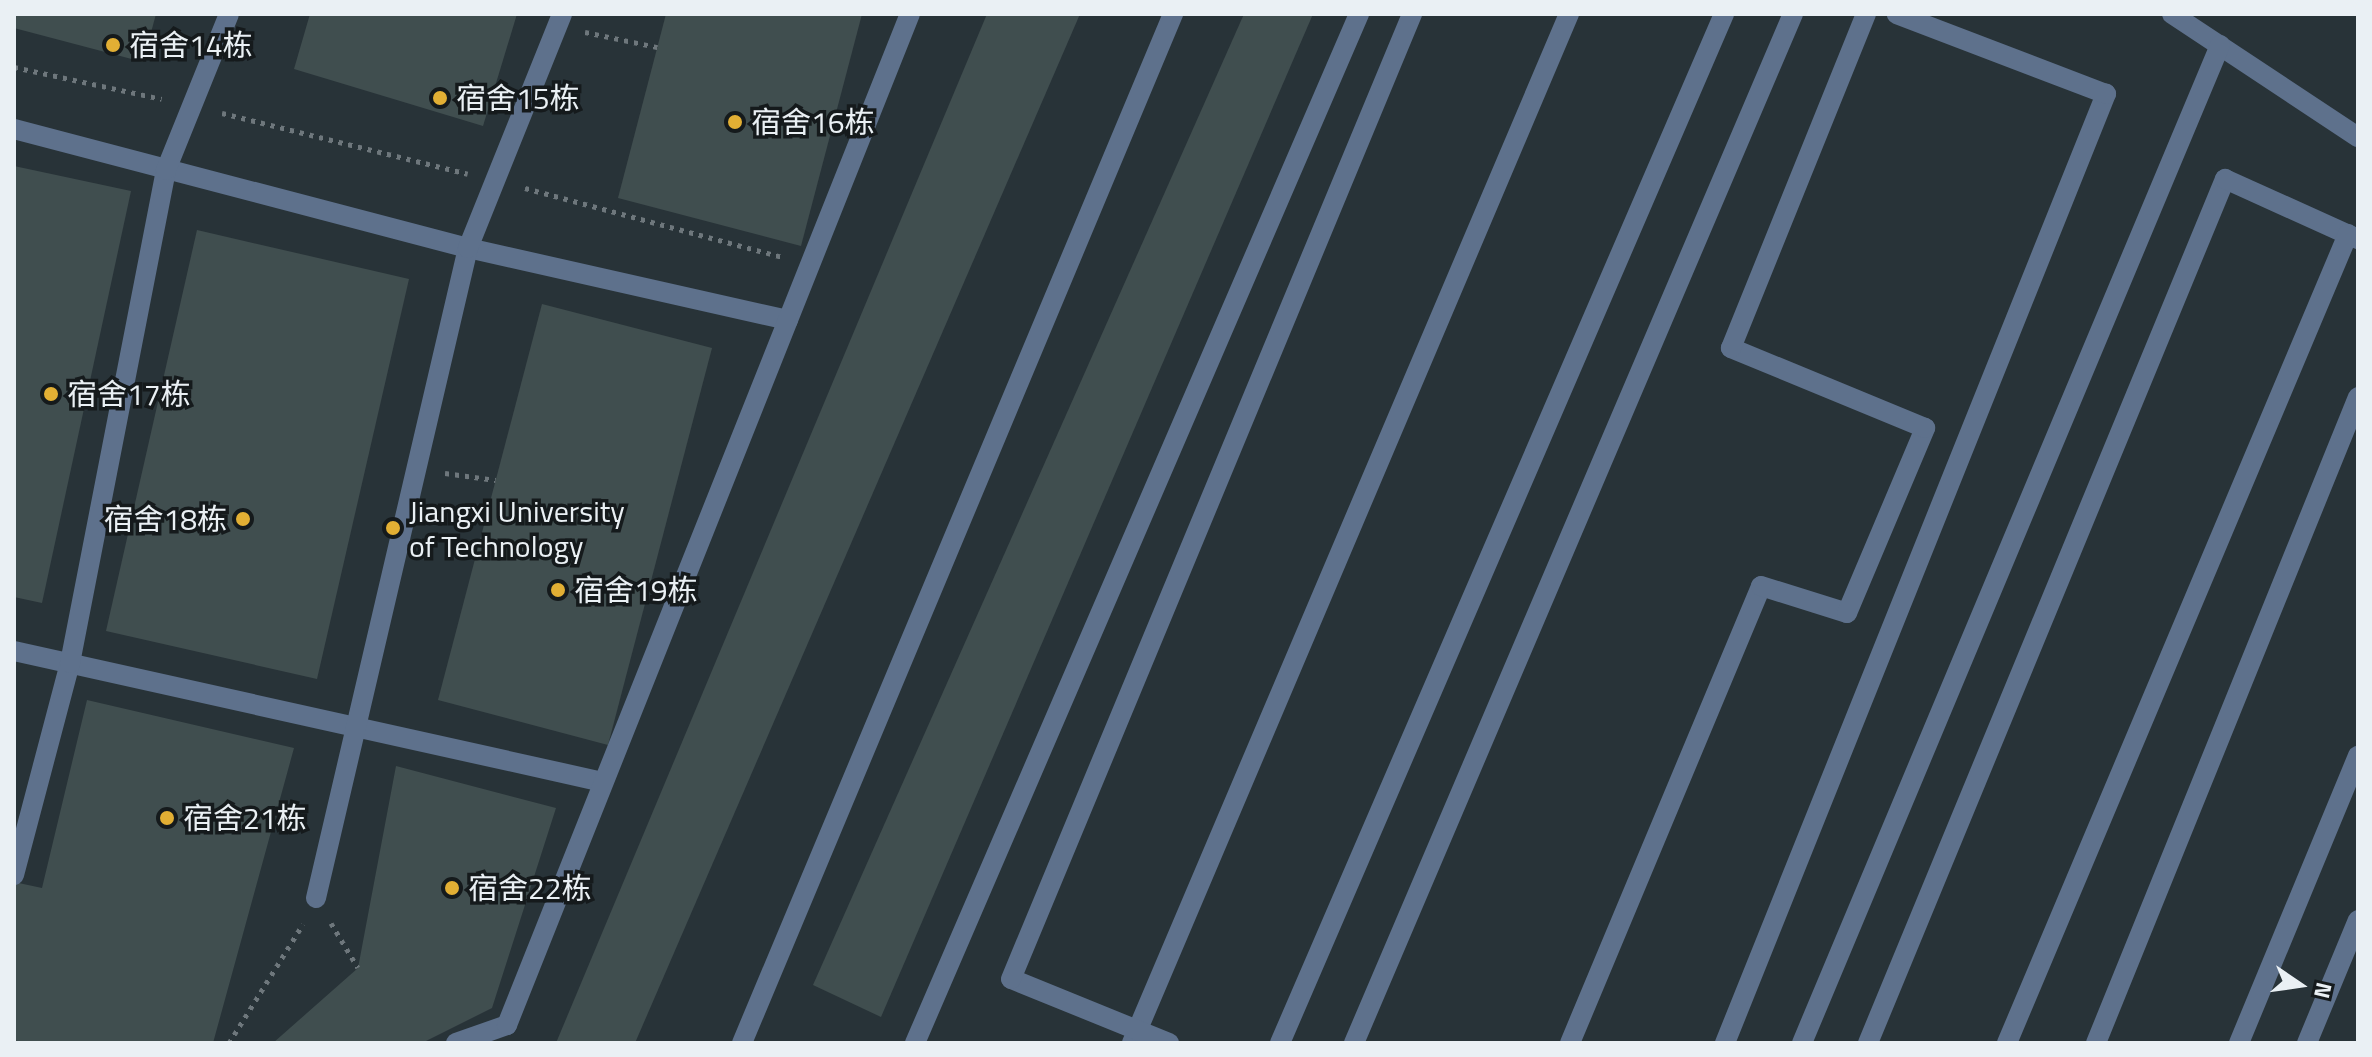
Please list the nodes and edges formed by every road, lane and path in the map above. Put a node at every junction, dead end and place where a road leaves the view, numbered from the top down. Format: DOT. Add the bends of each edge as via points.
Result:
graph roads {
  1 [pos="229,14"];
  2 [pos="910,14"];
  3 [pos="1173,14"];
  4 [pos="1359,14"];
  5 [pos="1412,14"];
  6 [pos="1569,14"];
  7 [pos="1724,14"];
  8 [pos="1793,14"];
  9 [pos="1866,14"];
  10 [pos="1897,14"];
  11 [pos="2172,14"];
  12 [pos="559,20"];
  13 [pos="2220,45"];
  14 [pos="657,47"];
  15 [pos="14,67"];
  16 [pos="192,106"];
  17 [pos="14,129"];
  18 [pos="2358,137"];
  19 [pos="166,170"];
  20 [pos="495,180"];
  21 [pos="2353,237"];
  22 [pos="468,248"];
  23 [pos="810,265"];
  24 [pos="788,320"];
  25 [pos="2358,397"];
  26 [pos="417,468"];
  27 [pos="496,480"];
  28 [pos="14,651"];
  29 [pos="70,663"];
  30 [pos="356,727"];
  31 [pos="2358,756"];
  32 [pos="603,782"];
  33 [pos="14,875"];
  34 [pos="316,898"];
  35 [pos="2358,920"];
  36 [pos="358,968"];
  37 [pos="1134,1037"];
  38 [pos="922,1041"];
  39 [pos="229,1043"];
  40 [pos="456,1043"];
  41 [pos="742,1043"];
  42 [pos="1169,1043"];
  43 [pos="1280,1043"];
  44 [pos="1354,1043"];
  45 [pos="1570,1043"];
  46 [pos="1725,1043"];
  47 [pos="1802,1043"];
  48 [pos="1868,1043"];
  49 [pos="2007,1043"];
  50 [pos="2096,1043"];
  51 [pos="2239,1043"];
  52 [pos="2307,1043"];
  1 -- 16 [label="street"];
  2 -- 23 [label="street"];
  3 -- 41 [label="street"];
  4 -- 38 [label="street"];
  5 -- 37 [label="street" via="1011,979"];
  6 -- 37 [label="street"];
  7 -- 43 [label="street"];
  8 -- 44 [label="street"];
  9 -- 45 [label="street" via="1731,348 1925,428 1847,613 1761,586"];
  10 -- 46 [label="street" via="2106,94"];
  11 -- 13 [label="street"];
  12 -- 14 [label="path"];
  12 -- 20 [label="street"];
  13 -- 18 [label="street"];
  13 -- 47 [label="street"];
  15 -- 16 [label="path"];
  16 -- 19 [label="street"];
  16 -- 20 [label="path"];
  17 -- 19 [label="street"];
  19 -- 22 [label="street"];
  19 -- 29 [label="street"];
  20 -- 22 [label="street"];
  20 -- 23 [label="path"];
  21 -- 48 [label="street" via="2225,179"];
  21 -- 49 [label="street"];
  22 -- 24 [label="street"];
  22 -- 26 [label="street"];
  23 -- 24 [label="street"];
  24 -- 32 [label="street"];
  25 -- 50 [label="street"];
  26 -- 27 [label="path"];
  26 -- 30 [label="street"];
  28 -- 29 [label="street"];
  29 -- 30 [label="street"];
  29 -- 33 [label="street"];
  30 -- 32 [label="street"];
  30 -- 34 [label="street"];
  31 -- 51 [label="street"];
  32 -- 40 [label="street" via="507,1025"];
  34 -- 36 [label="path"];
  34 -- 39 [label="path" via="270,986"];
  35 -- 52 [label="street"];
  37 -- 42 [label="street"];
}
